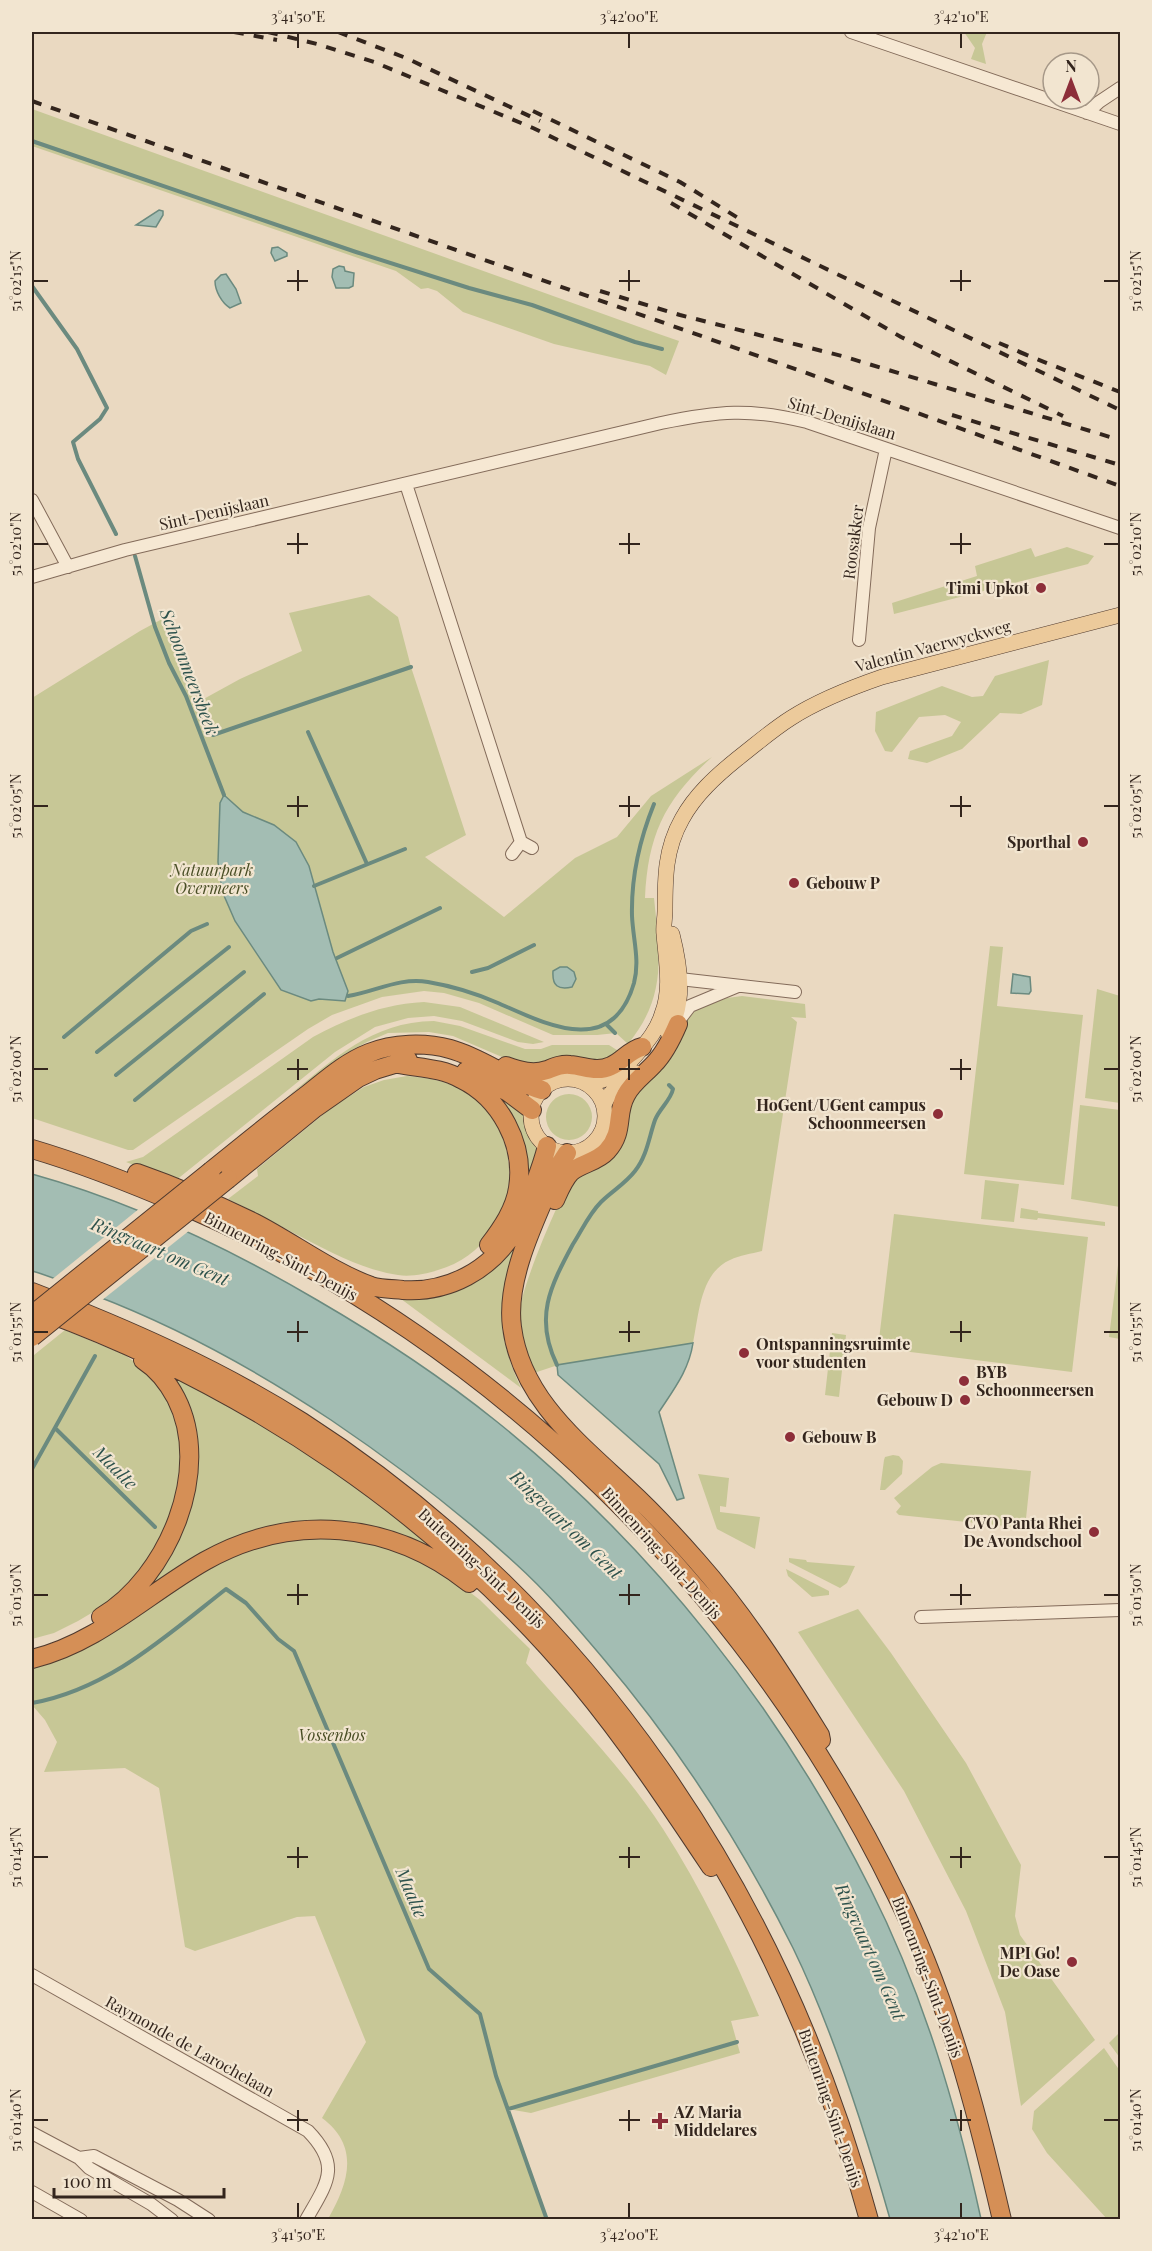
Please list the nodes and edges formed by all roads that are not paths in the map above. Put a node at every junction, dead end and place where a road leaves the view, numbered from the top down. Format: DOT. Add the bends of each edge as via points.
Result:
graph roads {
  1 [pos="852,32"];
  2 [pos="1120,88"];
  3 [pos="1087,113"];
  4 [pos="1120,124"];
  5 [pos="886,449"];
  6 [pos="406,484"];
  7 [pos="32,500"];
  8 [pos="1120,528"];
  9 [pos="68,567"];
  10 [pos="32,577"];
  11 [pos="1120,615"];
  12 [pos="859,640"];
  13 [pos="520,842"];
  14 [pos="532,848"];
  15 [pos="512,854"];
  16 [pos="674,978"];
  17 [pos="739,986"];
  18 [pos="795,992"];
  19 [pos="674,1027"];
  20 [pos="642,1047"];
  21 [pos="479,1061"];
  22 [pos="398,1064"];
  23 [pos="585,1083"];
  24 [pos="542,1090"];
  25 [pos="604,1106"];
  26 [pos="532,1110"];
  27 [pos="546,1146"];
  28 [pos="36,1150"];
  29 [pos="567,1153"];
  30 [pos="536,1222"];
  31 [pos="293,1244"];
  32 [pos="32,1292"];
  33 [pos="32,1307"];
  34 [pos="32,1316"];
  35 [pos="32,1337"];
  36 [pos="110,1337"];
  37 [pos="1120,1610"];
  38 [pos="921,1617"];
  39 [pos="32,1648"];
  40 [pos="548,1649"];
  41 [pos="32,1659"];
  42 [pos="826,1765"];
  43 [pos="32,1975"];
  44 [pos="784,1993"];
  45 [pos="32,2133"];
  46 [pos="79,2158"];
  47 [pos="32,2192"];
  48 [pos="81,2220"];
  49 [pos="172,2220"];
  50 [pos="209,2220"];
  51 [pos="306,2220"];
  52 [pos="868,2220"];
  53 [pos="1002,2220"];
  1 -- 3 [label="street"];
  2 -- 3 [label="street"];
  3 -- 4 [label="street"];
  5 -- 6 [label="street, Sint-Denijslaan" via="782,416 724,412 661,423"];
  5 -- 8 [label="street, Sint-Denijslaan"];
  5 -- 12 [label="street, Roosakker" via="869,528"];
  6 -- 9 [label="street, Sint-Denijslaan"];
  6 -- 13 [label="street"];
  7 -- 9 [label="street"];
  9 -- 10 [label="street, Sint-Denijslaan"];
  11 -- 16 [label="main road, Valentin Vaerwyckweg" via="882,677 823,700 791,718 721,773 687,812 668,854 663,924"];
  13 -- 14 [label="street"];
  13 -- 15 [label="street"];
  16 -- 17 [label="street, Valentin Vaerwyckweg"];
  16 -- 19 [label="main road, Valentin Vaerwyckweg" via="680,994"];
  16 -- 20 [label="main road, Valentin Vaerwyckweg" via="656,1029"];
  17 -- 18 [label="street, Valentin Vaerwyckweg"];
  17 -- 19 [label="street, Valentin Vaerwyckweg" via="690,1006"];
  19 -- 25 [label="main road, Valentin Vaerwyckweg" via="650,1061 614,1091"];
  19 -- 30 [label="highway" via="673,1036 656,1063 627,1092 615,1140 596,1161 572,1172 546,1219"];
  20 -- 21 [label="highway" via="598,1070 570,1065 526,1072 492,1059"];
  20 -- 23 [label="main road, Valentin Vaerwyckweg" via="607,1080"];
  21 -- 24 [label="highway"];
  21 -- 34 [label="highway, bridge" via="428,1045 390,1046 369,1053 331,1076"];
  22 -- 26 [label="highway" via="411,1060 447,1063 508,1092"];
  22 -- 31 [label="highway" via="430,1068 462,1079 504,1118 519,1170 519,1188 507,1219 487,1248 472,1261 454,1272 412,1282 374,1277 309,1245"];
  22 -- 35 [label="highway, bridge" via="358,1078 315,1108"];
  23 -- 24 [label="main road" via="563,1080"];
  23 -- 25 [label="main road"];
  24 -- 26 [label="main road"];
  25 -- 29 [label="main road" via="606,1118 598,1139 578,1152"];
  26 -- 27 [label="main road" via="534,1130"];
  27 -- 29 [label="main road"];
  27 -- 31 [label="highway" via="516,1230 493,1258 458,1281 416,1291 373,1286"];
  28 -- 31 [label="highway" via="74,1151 160,1181"];
  28 -- 42 [label="highway, Binnenring-Sint-Denijs" via="144,1188 251,1236 405,1327 475,1378 552,1441 645,1531 725,1622"];
  29 -- 30 [label="highway"];
  30 -- 42 [label="highway" via="518,1267 511,1302 514,1343 525,1376 563,1428 698,1562 751,1629 820,1735"];
  32 -- 44 [label="highway, Buitenring-Sint-Denijs" via="108,1321 249,1390 393,1487 465,1548 560,1642 651,1752 722,1862 772,1955"];
  33 -- 36 [label="highway"];
  36 -- 39 [label="highway" via="163,1377 182,1410 188,1435 187,1487 170,1538 124,1600 80,1629"];
  36 -- 40 [label="highway" via="195,1378 291,1432 382,1496 461,1562"];
  37 -- 38 [label="street"];
  40 -- 41 [label="highway" via="535,1644 485,1595 432,1559 375,1536 322,1528 265,1536 234,1547 205,1561 88,1637"];
  40 -- 44 [label="highway" via="622,1738 667,1801 715,1873"];
  42 -- 53 [label="highway, Binnenring-Sint-Denijs" via="897,1894 924,1958 966,2076"];
  43 -- 51 [label="street, Raymonde de Larochelaan" via="308,2132 322,2145 328,2176"];
  44 -- 52 [label="highway, Buitenring-Sint-Denijs" via="839,2121"];
  45 -- 46 [label="street"];
  46 -- 49 [label="street"];
  46 -- 50 [label="street" via="94,2156"];
  47 -- 48 [label="street"];
}
